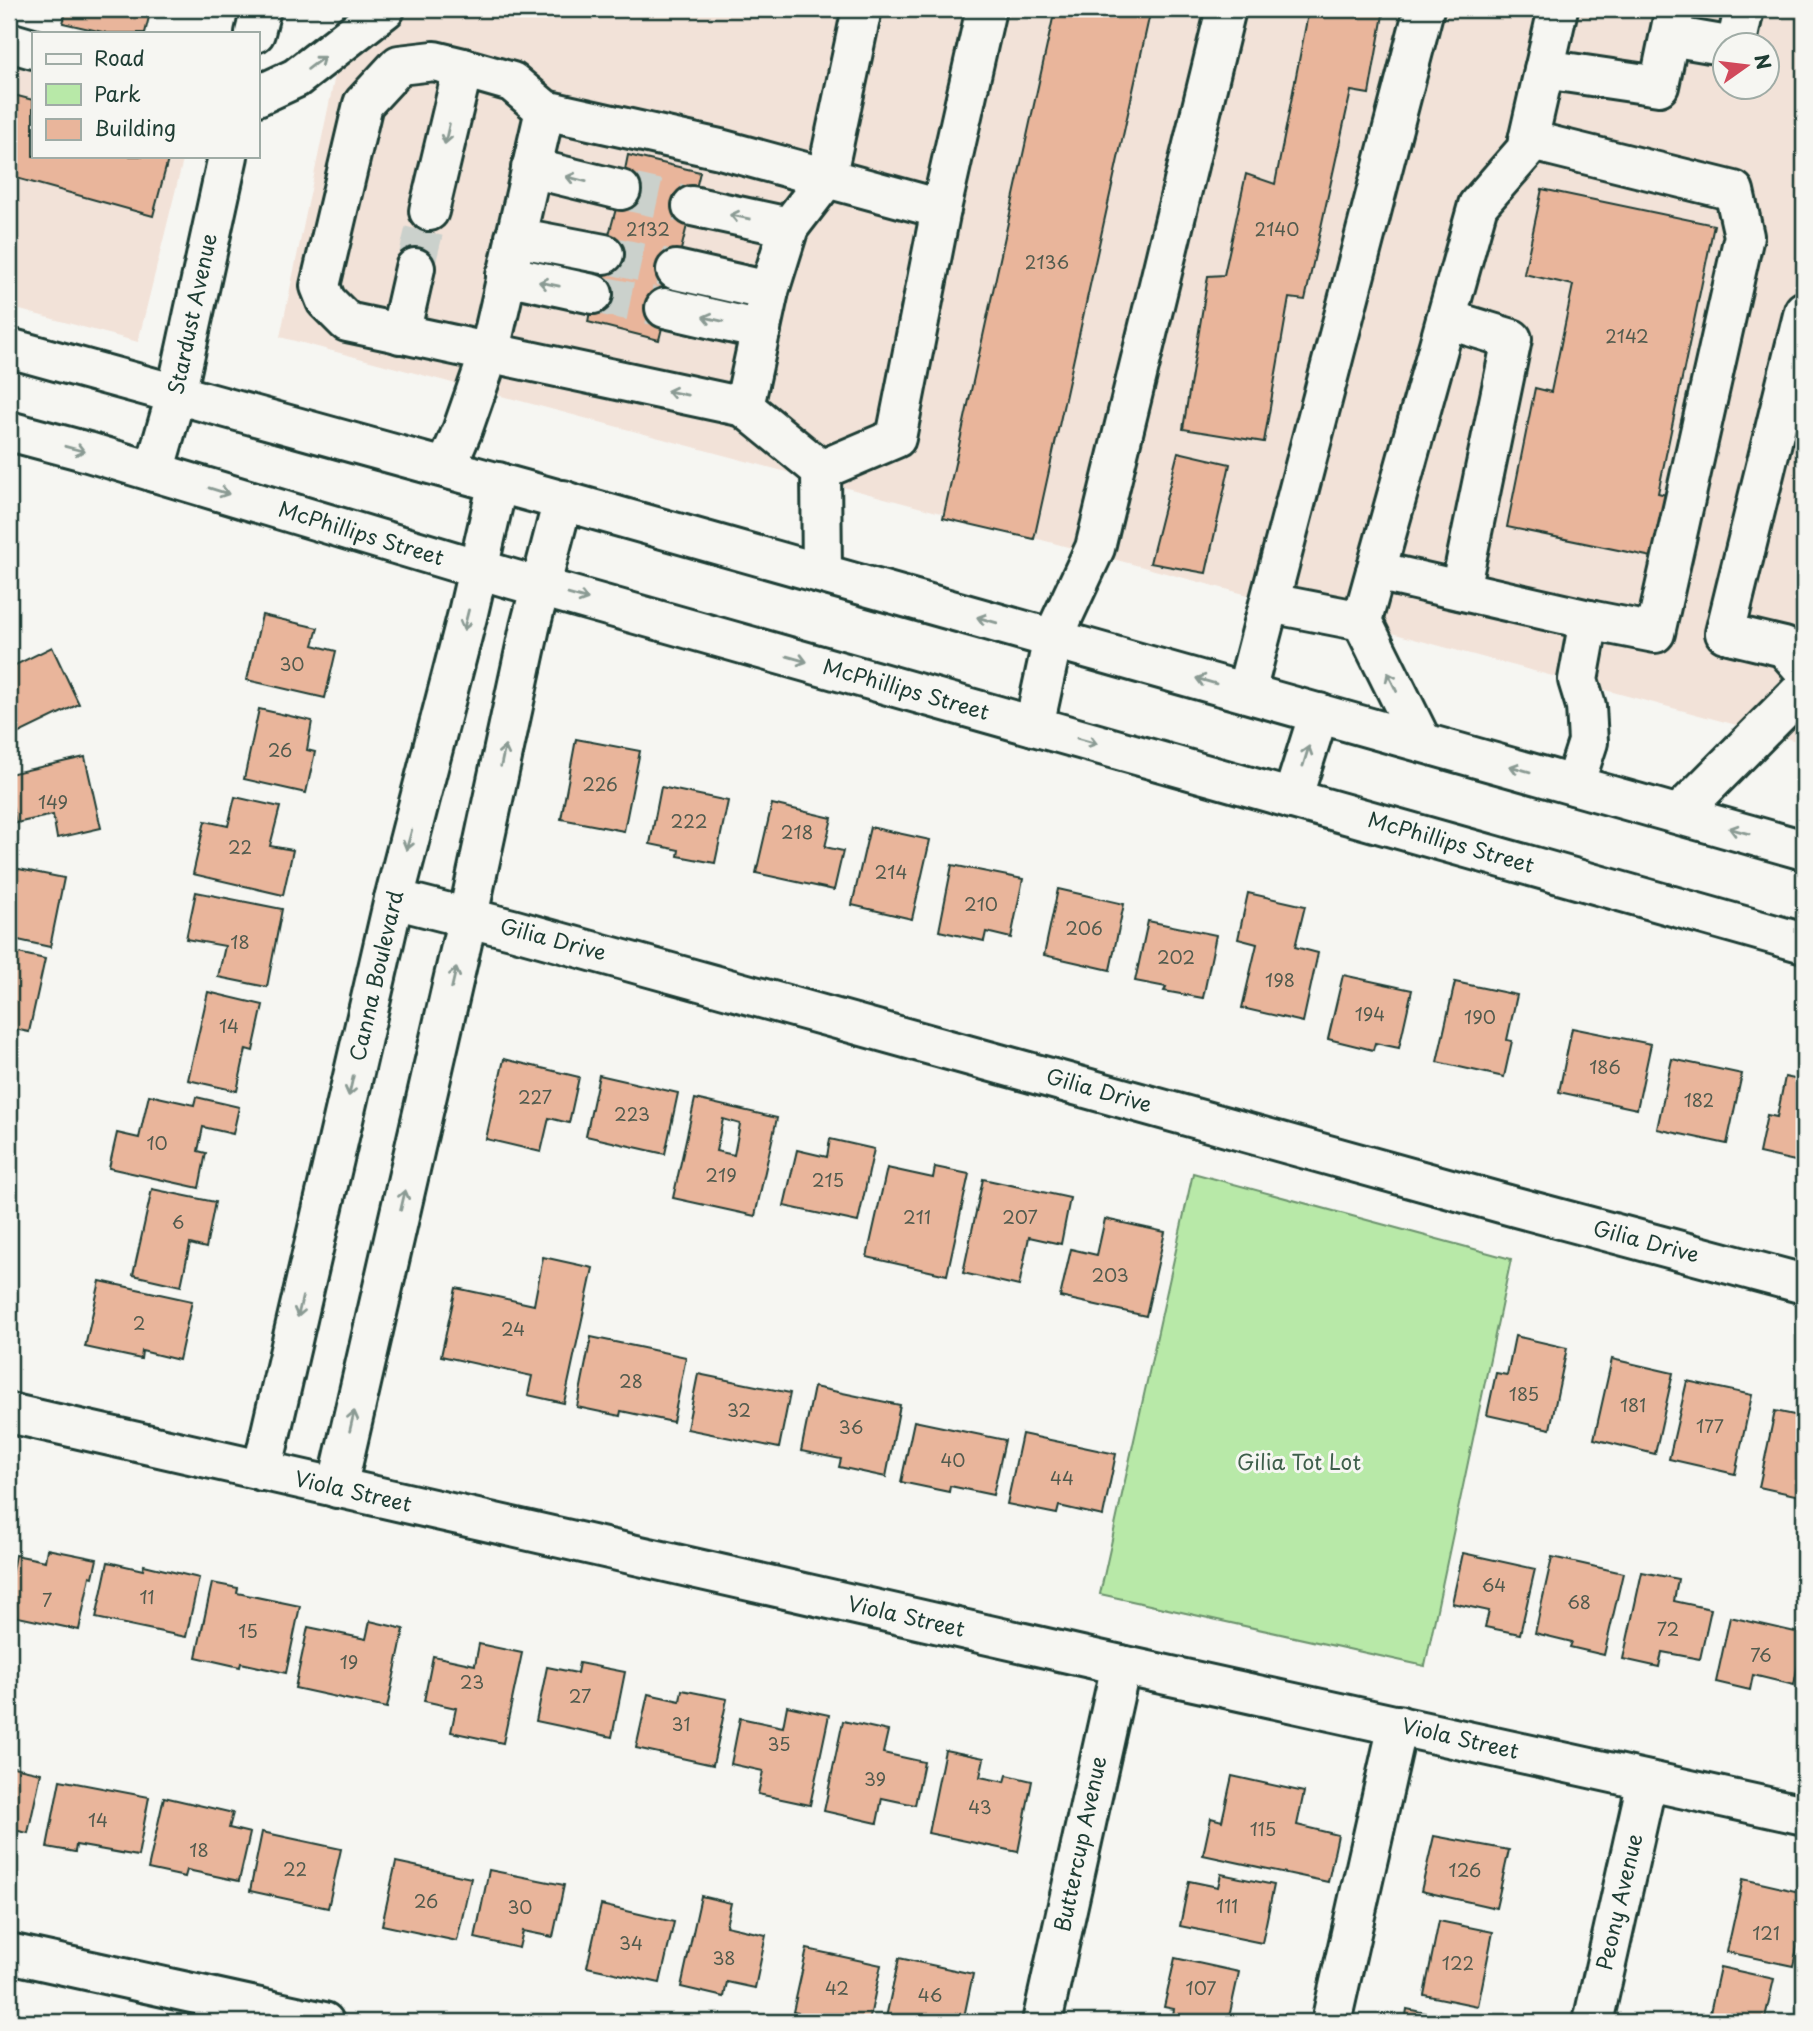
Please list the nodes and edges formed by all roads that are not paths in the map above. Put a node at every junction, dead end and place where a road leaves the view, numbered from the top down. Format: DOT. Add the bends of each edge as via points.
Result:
graph roads {
  1 [pos="385,9"];
  2 [pos="862,9"];
  3 [pos="986,9"];
  4 [pos="1226,9"];
  5 [pos="1423,9"];
  6 [pos="1558,9"];
  7 [pos="1744,9"];
  8 [pos="1672,22"];
  9 [pos="1739,32"];
  10 [pos="1712,39"];
  11 [pos="9,43"];
  12 [pos="32,49"];
  13 [pos="463,68"];
  14 [pos="1544,69"];
  15 [pos="259,95"];
  16 [pos="545,110"];
  17 [pos="1528,139"];
  18 [pos="228,158"];
  19 [pos="531,168"];
  20 [pos="826,179"];
  21 [pos="621,190"];
  22 [pos="692,206"];
  23 [pos="941,209"];
  24 [pos="429,211"];
  25 [pos="789,227"];
  26 [pos="514,237"];
  27 [pos="604,254"];
  28 [pos="415,268"];
  29 [pos="676,270"];
  30 [pos="506,275"];
  31 [pos="769,291"];
  32 [pos="593,293"];
  33 [pos="665,308"];
  34 [pos="1804,311"];
  35 [pos="1446,319"];
  36 [pos="761,330"];
  37 [pos="400,334"];
  38 [pos="9,348"];
  39 [pos="489,354"];
  40 [pos="176,395"];
  41 [pos="744,407"];
  42 [pos="9,431"];
  43 [pos="446,468"];
  44 [pos="821,470"];
  45 [pos="154,472"];
  46 [pos="498,482"];
  47 [pos="563,500"];
  48 [pos="477,568"];
  49 [pos="1376,571"];
  50 [pos="822,573"];
  51 [pos="542,587"];
  52 [pos="1461,590"];
  53 [pos="1270,603"];
  54 [pos="1588,620"];
  55 [pos="1362,621"];
  56 [pos="1053,638"];
  57 [pos="1804,670"];
  58 [pos="1804,688"];
  59 [pos="1246,692"];
  60 [pos="1319,713"];
  61 [pos="1034,726"];
  62 [pos="1422,742"];
  63 [pos="1574,785"];
  64 [pos="1292,799"];
  65 [pos="1679,814"];
  66 [pos="1804,850"];
  67 [pos="394,899"];
  68 [pos="468,916"];
  69 [pos="1804,943"];
  70 [pos="1804,1284"];
  71 [pos="9,1413"];
  72 [pos="262,1471"];
  73 [pos="337,1488"];
  74 [pos="1121,1665"];
  75 [pos="1398,1725"];
  76 [pos="1647,1781"];
  77 [pos="1804,1815"];
  78 [pos="9,1953"];
  79 [pos="324,2022"];
  80 [pos="1042,2022"];
  81 [pos="1331,2022"];
  82 [pos="1593,2022"];
  15 -- 1 [label="street, one-way" via="296,78"];
  2 -- 20 [label="street"];
  3 -- 23 [label="street"];
  4 -- 56 [label="street" via="1096,548"];
  5 -- 53 [label="street"];
  6 -- 14 [label="street"];
  7 -- 9 [label="street"];
  8 -- 10 [label="street"];
  8 -- 14 [label="street" via="1659,86"];
  11 -- 12 [label="street"];
  13 -- 16 [label="street" via="512,82"];
  13 -- 24 [label="street, one-way"];
  13 -- 37 [label="street" via="434,61 399,65 363,104 320,286 326,301 347,322"];
  14 -- 17 [label="street"];
  16 -- 19 [label="street"];
  16 -- 20 [label="street" via="720,149"];
  17 -- 35 [label="street" via="1526,150 1478,205"];
  17 -- 54 [label="street" via="1734,191 1744,236 1655,633"];
  18 -- 40 [label="street, Stardust Avenue"];
  21 -- 19 [label="street, one-way"];
  19 -- 26 [label="street"];
  20 -- 23 [label="street"];
  20 -- 25 [label="street"];
  25 -- 22 [label="street, one-way"];
  23 -- 44 [label="street" via="896,438"];
  25 -- 31 [label="street"];
  26 -- 27 [label="street"];
  26 -- 30 [label="street"];
  28 -- 37 [label="street"];
  29 -- 31 [label="street"];
  32 -- 30 [label="street, one-way"];
  30 -- 39 [label="street"];
  31 -- 36 [label="street"];
  36 -- 33 [label="street, one-way"];
  34 -- 57 [label="street" via="1725,633 1784,648"];
  35 -- 49 [label="street"];
  35 -- 52 [label="street" via="1512,339"];
  36 -- 41 [label="street"];
  37 -- 39 [label="street"];
  38 -- 40 [label="street"];
  41 -- 39 [label="street, one-way"];
  39 -- 43 [label="street"];
  40 -- 43 [label="street"];
  40 -- 45 [label="street, Stardust Avenue"];
  41 -- 44 [label="street"];
  42 -- 45 [label="street, McPhillips Street, one-way"];
  43 -- 46 [label="street"];
  44 -- 50 [label="street"];
  45 -- 48 [label="street, McPhillips Street, one-way"];
  46 -- 47 [label="street"];
  46 -- 48 [label="street, Canna Boulevard"];
  47 -- 50 [label="street"];
  47 -- 51 [label="street"];
  48 -- 51 [label="street, McPhillips Street"];
  48 -- 67 [label="street, Canna Boulevard, one-way"];
  49 -- 52 [label="street"];
  49 -- 55 [label="street"];
  56 -- 50 [label="street, one-way"];
  51 -- 61 [label="street, McPhillips Street, one-way"];
  68 -- 51 [label="street, one-way"];
  52 -- 54 [label="street"];
  53 -- 55 [label="street"];
  53 -- 59 [label="street"];
  54 -- 63 [label="street" via="1578,680 1586,706 1588,742"];
  62 -- 55 [label="street, one-way"];
  59 -- 56 [label="street, one-way"];
  56 -- 61 [label="street"];
  58 -- 65 [label="street"];
  59 -- 60 [label="street"];
  60 -- 62 [label="street"];
  64 -- 60 [label="street, one-way"];
  61 -- 64 [label="street, McPhillips Street, one-way"];
  63 -- 62 [label="street, one-way"];
  63 -- 65 [label="street"];
  64 -- 69 [label="street, McPhillips Street"];
  66 -- 65 [label="street, one-way"];
  67 -- 68 [label="street, Gilia Drive"];
  67 -- 72 [label="street, Canna Boulevard, one-way"];
  68 -- 70 [label="street, Gilia Drive"];
  73 -- 68 [label="street, one-way"];
  71 -- 72 [label="street, Viola Street"];
  72 -- 73 [label="street, Viola Street"];
  73 -- 74 [label="street, Viola Street"];
  74 -- 75 [label="street, Viola Street"];
  74 -- 80 [label="street, Buttercup Avenue"];
  75 -- 76 [label="street, Viola Street"];
  75 -- 81 [label="street"];
  76 -- 77 [label="street, Viola Street"];
  76 -- 82 [label="street, Peony Avenue"];
  78 -- 79 [label="street"];
}
